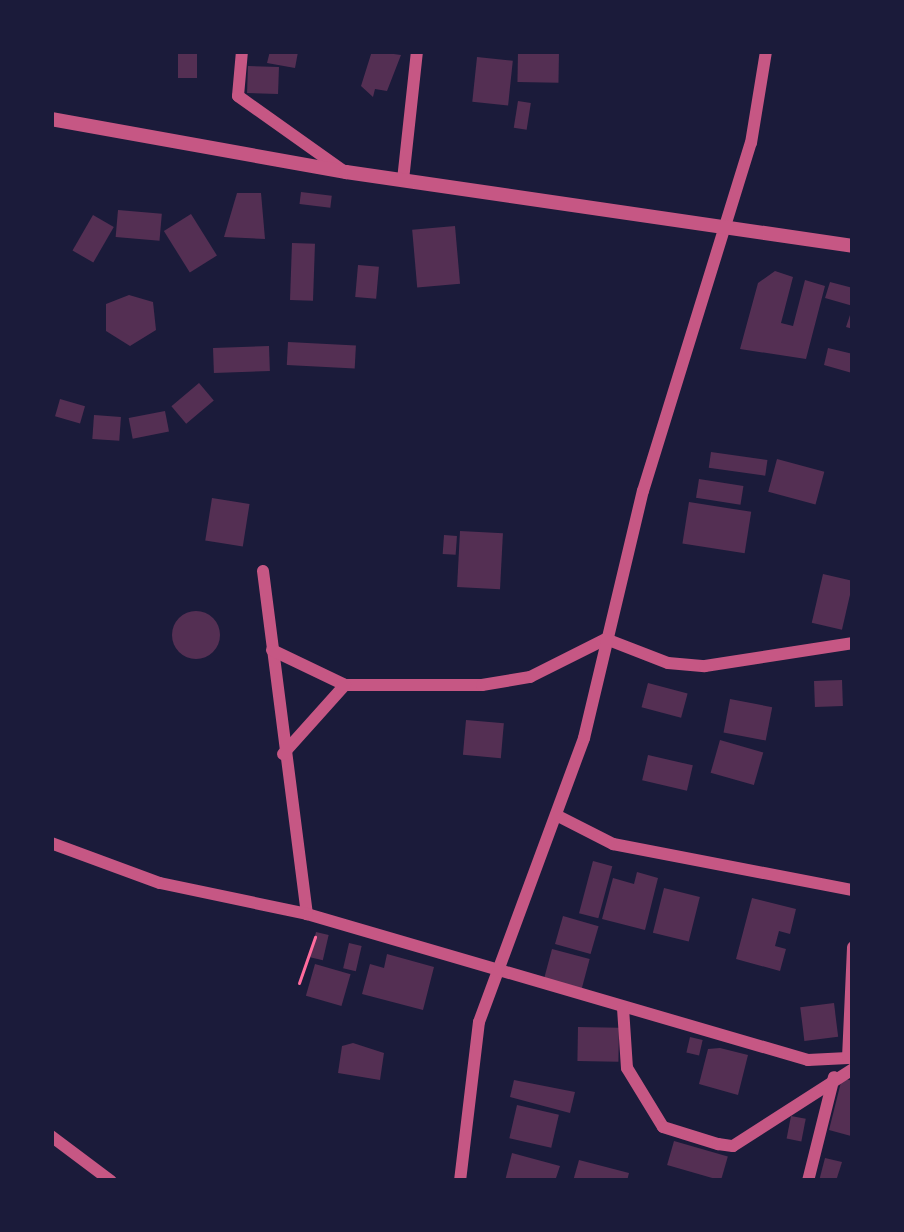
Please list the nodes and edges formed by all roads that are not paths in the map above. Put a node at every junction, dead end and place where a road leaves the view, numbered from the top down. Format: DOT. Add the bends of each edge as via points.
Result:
graph roads {
  1 [pos="242,51"];
  2 [pos="416,51"];
  3 [pos="766,51"];
  4 [pos="51,119"];
  5 [pos="346,172"];
  6 [pos="403,180"];
  7 [pos="720,222"];
  8 [pos="853,246"];
  9 [pos="263,571"];
  10 [pos="606,639"];
  11 [pos="853,643"];
  12 [pos="272,650"];
  13 [pos="345,686"];
  14 [pos="284,754"];
  15 [pos="558,816"];
  16 [pos="51,843"];
  17 [pos="853,890"];
  18 [pos="307,914"];
  19 [pos="853,947"];
  20 [pos="496,974"];
  21 [pos="623,1008"];
  22 [pos="853,1069"];
  23 [pos="834,1077"];
  24 [pos="51,1136"];
  25 [pos="111,1181"];
  26 [pos="460,1181"];
  27 [pos="808,1181"];
  1 -- 5 [label="street" via="238,96"];
  2 -- 6 [label="street"];
  3 -- 7 [label="street" via="751,143"];
  4 -- 5 [label="street"];
  5 -- 6 [label="street"];
  6 -- 7 [label="street"];
  7 -- 8 [label="street"];
  7 -- 10 [label="street"];
  9 -- 12 [label="street"];
  10 -- 11 [label="street" via="668,663 705,666"];
  10 -- 13 [label="street" via="506,685"];
  10 -- 15 [label="street"];
  12 -- 13 [label="street"];
  12 -- 14 [label="street"];
  13 -- 14 [label="street"];
  14 -- 18 [label="street"];
  15 -- 17 [label="street" via="613,844"];
  15 -- 20 [label="street"];
  16 -- 18 [label="street" via="160,883"];
  18 -- 20 [label="street"];
  19 -- 21 [label="street" via="848,1058 808,1060"];
  20 -- 21 [label="street"];
  20 -- 26 [label="street" via="479,1022"];
  21 -- 23 [label="street" via="627,1068 663,1127 733,1146"];
  22 -- 23 [label="street"];
  23 -- 27 [label="street"];
  24 -- 25 [label="street"];
}
